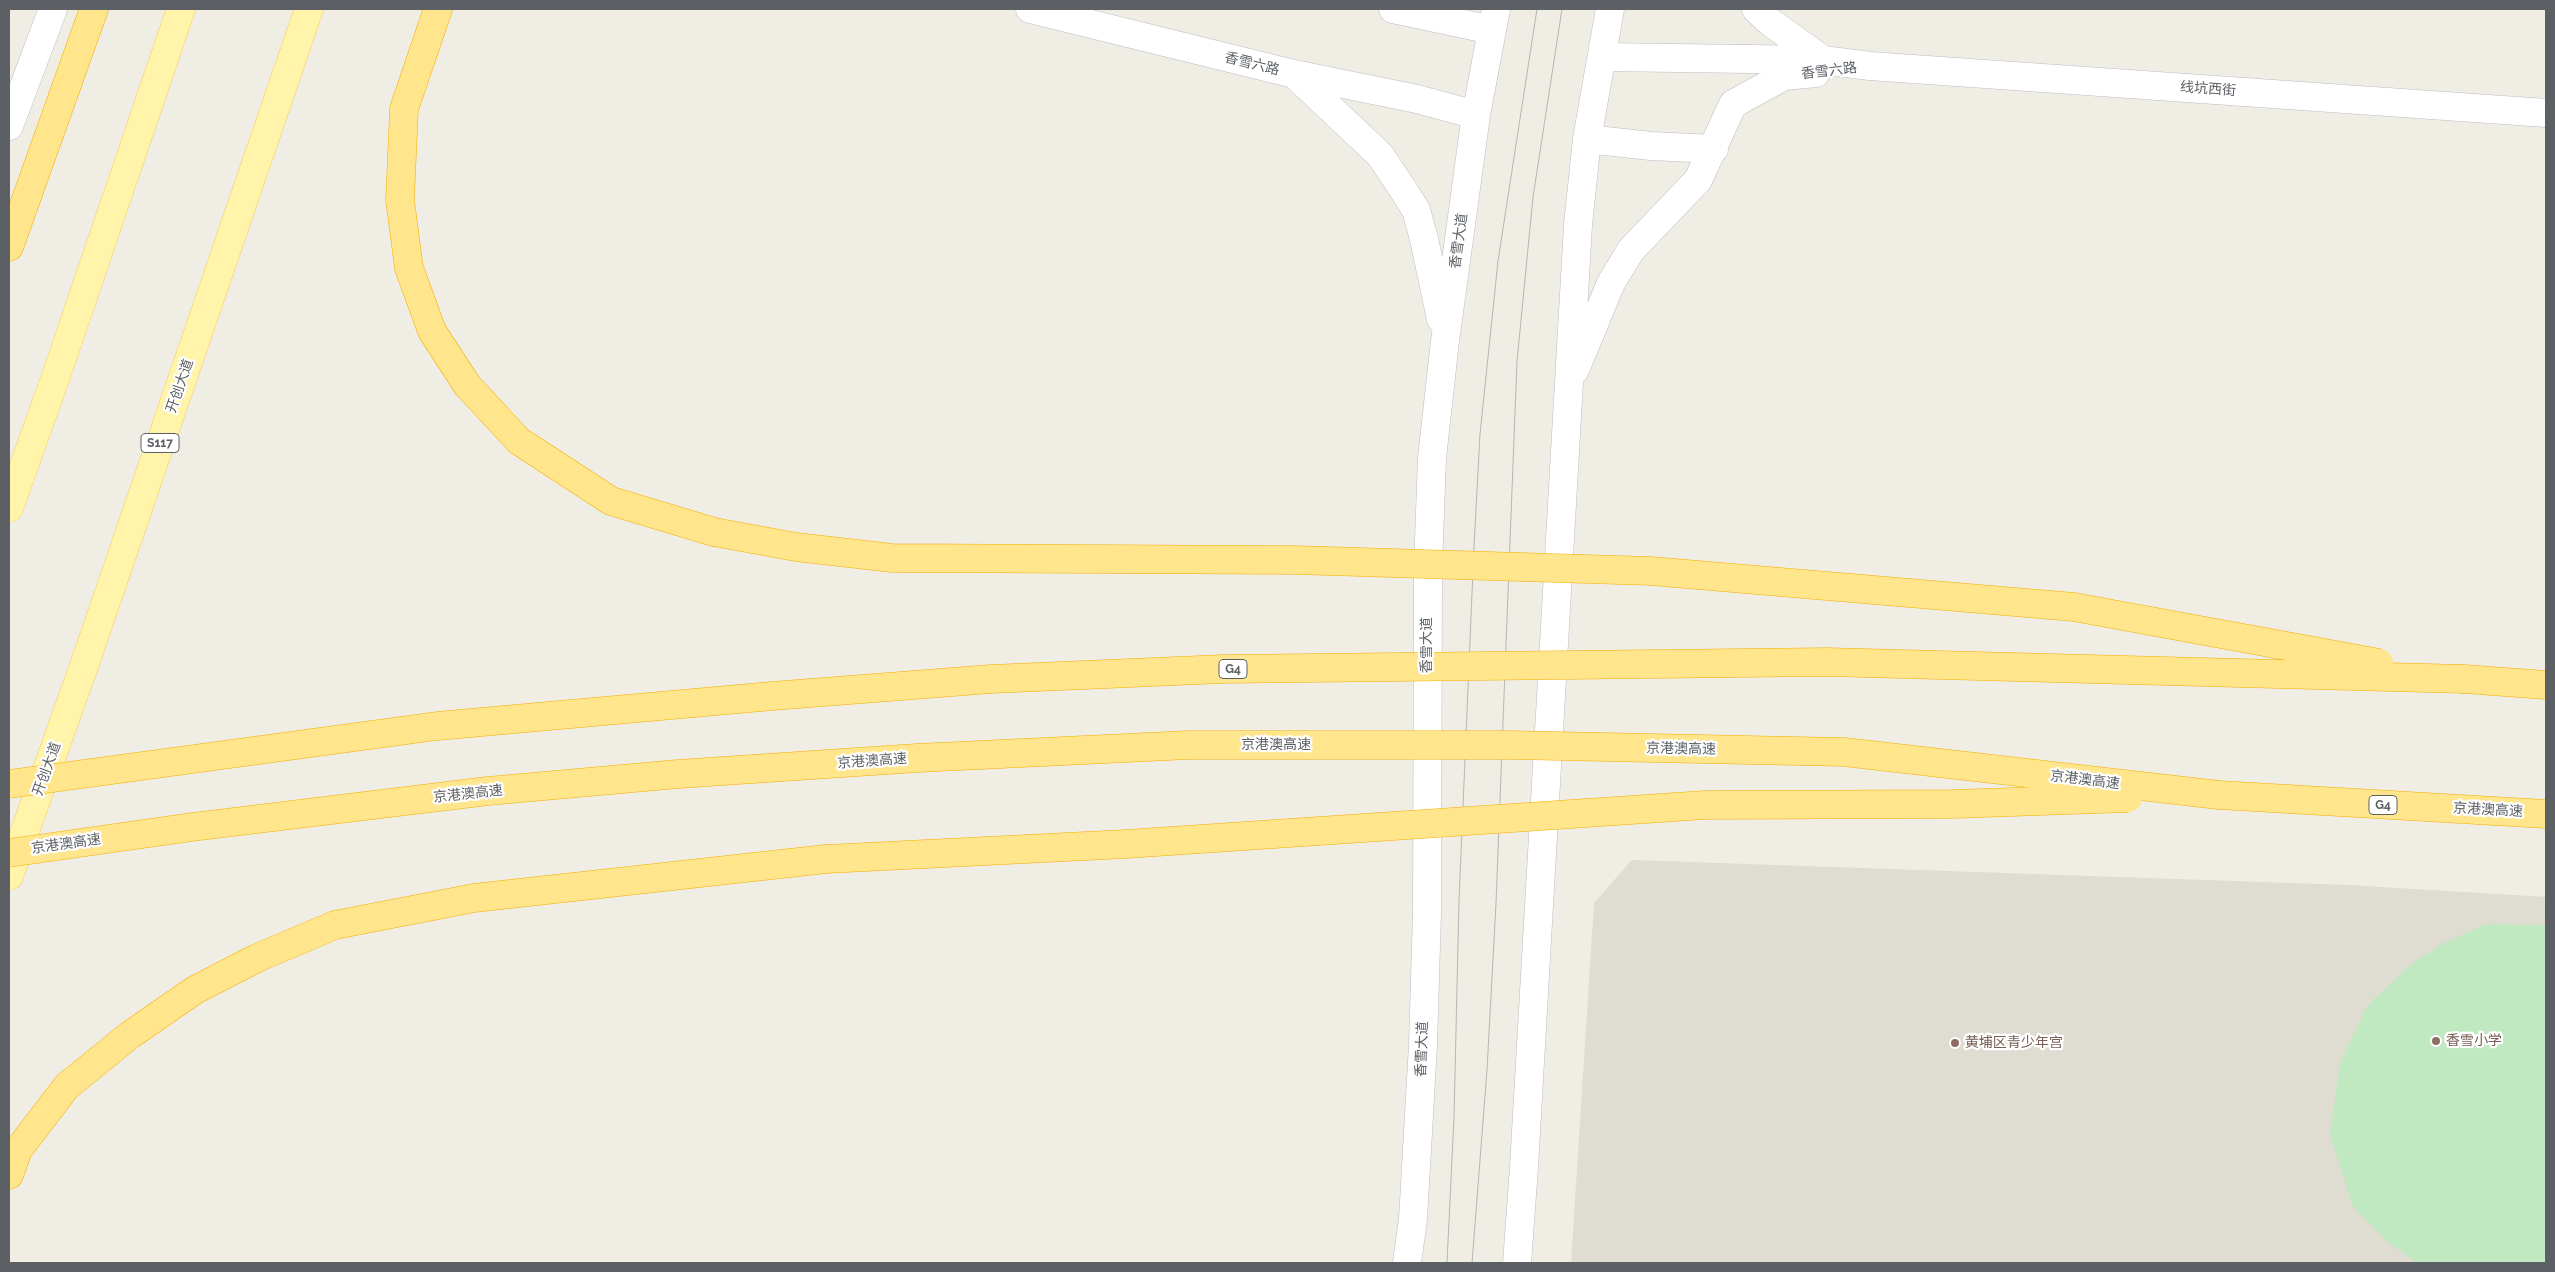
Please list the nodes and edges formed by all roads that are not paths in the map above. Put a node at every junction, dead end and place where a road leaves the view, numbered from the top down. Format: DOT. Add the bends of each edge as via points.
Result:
graph roads {
  1 [pos="53,9"];
  2 [pos="94,9"];
  3 [pos="181,9"];
  4 [pos="309,9"];
  5 [pos="438,9"];
  6 [pos="1030,9"];
  7 [pos="1393,9"];
  8 [pos="1610,9"];
  9 [pos="1756,9"];
  10 [pos="1494,19"];
  11 [pos="1602,57"];
  12 [pos="1823,60"];
  13 [pos="1870,66"];
  14 [pos="1294,74"];
  15 [pos="2546,113"];
  16 [pos="1476,115"];
  17 [pos="9,126"];
  18 [pos="1587,139"];
  19 [pos="1714,149"];
  20 [pos="9,247"];
  21 [pos="1445,341"];
  22 [pos="1567,392"];
  23 [pos="9,508"];
  24 [pos="2464,679"];
  25 [pos="2546,684"];
  26 [pos="9,784"];
  27 [pos="2219,796"];
  28 [pos="2546,814"];
  29 [pos="9,852"];
  30 [pos="9,876"];
  31 [pos="9,1175"];
  32 [pos="1408,1263"];
  33 [pos="1517,1263"];
  1 -- 17 [label="street"];
  2 -- 20 [label="highway"];
  3 -- 23 [label="main road"];
  4 -- 30 [label="main road, 开创大道 / S117"];
  5 -- 24 [label="highway, bridge" via="404,109 400,200 410,268 432,331 467,385 520,441 611,501 714,532 796,547 892,558 1295,560 1660,572 2074,607"];
  6 -- 14 [label="street, 香雪六路"];
  7 -- 10 [label="street"];
  8 -- 11 [label="street"];
  9 -- 12 [label="street"];
  10 -- 16 [label="street, 香雪大道"];
  11 -- 12 [label="street, 香雪六路"];
  11 -- 18 [label="street"];
  12 -- 13 [label="street, 香雪六路"];
  13 -- 15 [label="street, 线坑西街"];
  13 -- 19 [label="street, 香雪六路" via="1784,76 1733,104"];
  14 -- 16 [label="street, 香雪六路" via="1417,99"];
  14 -- 21 [label="street" via="1380,155 1416,210"];
  16 -- 21 [label="street, 香雪大道"];
  18 -- 19 [label="street"];
  18 -- 22 [label="street"];
  19 -- 22 [label="street, 香雪六路" via="1698,180 1631,250 1611,283"];
  21 -- 32 [label="street, 香雪大道" via="1431,478 1427,913 1423,1045"];
  22 -- 33 [label="street"];
  24 -- 25 [label="highway, G4"];
  24 -- 26 [label="highway, G4, bridge" via="1827,662 1223,669 991,680 436,726"];
  27 -- 28 [label="highway, 京港澳高速 / G4"];
  27 -- 29 [label="highway, 京港澳高速 / G4, bridge" via="1844,752 1501,745 1189,745 917,758 488,791 192,826"];
  27 -- 31 [label="highway, bridge" via="1953,804 1705,805 1126,844 826,859 474,898 335,925 257,958 195,990 130,1035 67,1086 18,1150"];
}
